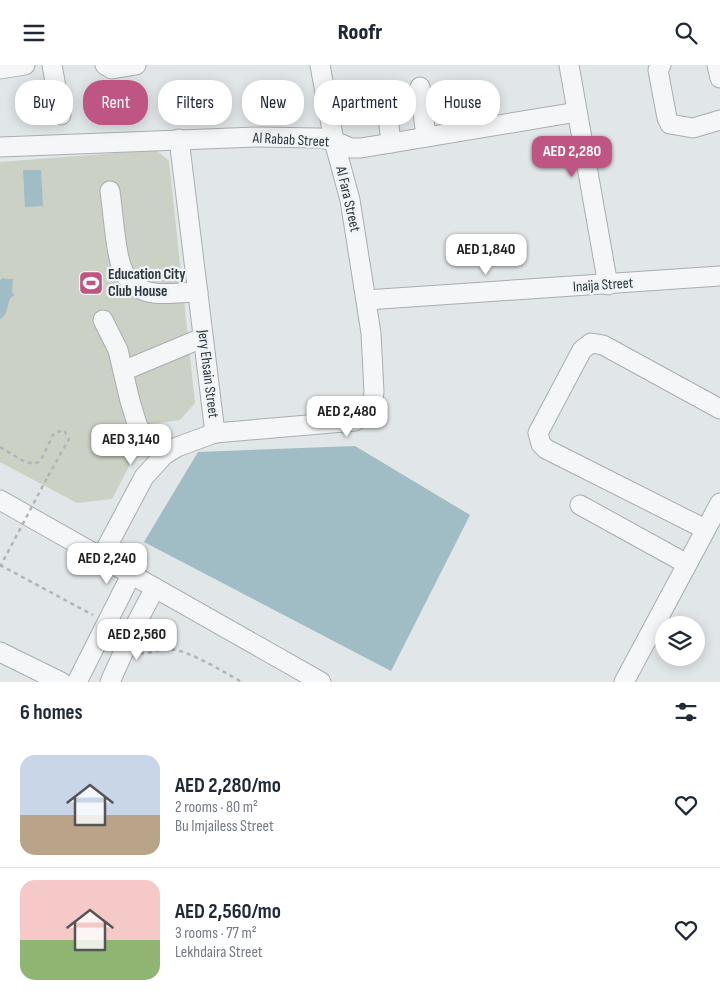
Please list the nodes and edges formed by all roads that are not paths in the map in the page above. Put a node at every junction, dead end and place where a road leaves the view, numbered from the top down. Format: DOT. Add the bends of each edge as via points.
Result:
graph roads {
  1 [pos="25,65"];
  2 [pos="52,65"];
  3 [pos="105,65"];
  4 [pos="136,65"];
  5 [pos="320,65"];
  6 [pos="569,65"];
  7 [pos="661,65"];
  8 [pos="717,65"];
  9 [pos="0,69"];
  10 [pos="720,78"];
  11 [pos="55,80"];
  12 [pos="420,87"];
  13 [pos="577,112"];
  14 [pos="720,120"];
  15 [pos="389,125"];
  16 [pos="426,137"];
  17 [pos="179,139"];
  18 [pos="334,141"];
  19 [pos="391,143"];
  20 [pos="0,147"];
  21 [pos="110,191"];
  22 [pos="720,276"];
  23 [pos="608,285"];
  24 [pos="198,292"];
  25 [pos="366,300"];
  26 [pos="103,320"];
  27 [pos="202,338"];
  28 [pos="123,371"];
  29 [pos="720,409"];
  30 [pos="215,433"];
  31 [pos="164,455"];
  32 [pos="0,500"];
  33 [pos="720,503"];
  34 [pos="580,505"];
  35 [pos="705,529"];
  36 [pos="101,557"];
  37 [pos="687,564"];
  38 [pos="131,575"];
  39 [pos="156,588"];
  40 [pos="114,610"];
  41 [pos="137,622"];
  42 [pos="0,652"];
  43 [pos="61,682"];
  44 [pos="77,682"];
  45 [pos="110,682"];
  46 [pos="321,682"];
  47 [pos="624,682"];
  1 -- 9 [label="street"];
  2 -- 11 [label="street"];
  3 -- 4 [label="street" via="112,69"];
  5 -- 18 [label="street, Al Fara Street"];
  6 -- 13 [label="street"];
  7 -- 14 [label="street" via="658,70 666,118 670,124 692,128"];
  8 -- 10 [label="street"];
  12 -- 16 [label="street"];
  13 -- 16 [label="street, Al Rabab Street"];
  13 -- 23 [label="street"];
  15 -- 19 [label="street"];
  16 -- 19 [label="street, Al Rabab Street"];
  17 -- 18 [label="street, Al Rabab Street" via="257,137"];
  17 -- 20 [label="street, Al Rabab Street"];
  17 -- 24 [label="street, Jery Ehsain Street"];
  18 -- 19 [label="street, Al Rabab Street" via="351,149"];
  18 -- 25 [label="street, Al Fara Street" via="350,200"];
  21 -- 24 [label="street" via="118,259 130,282 154,293"];
  22 -- 23 [label="street, Inaija Street"];
  23 -- 25 [label="street, Inaija Street"];
  24 -- 27 [label="street, Jery Ehsain Street"];
  25 -- 30 [label="street, Al Fara Street" via="374,392 367,414 355,421"];
  26 -- 28 [label="street" via="118,350"];
  27 -- 28 [label="street"];
  27 -- 30 [label="street, Jery Ehsain Street"];
  28 -- 31 [label="street" via="138,427"];
  29 -- 35 [label="street" via="603,345 591,343 582,350 538,433 546,449"];
  30 -- 31 [label="street, Jery Ehsain Street" via="183,444"];
  31 -- 36 [label="street, Jery Ehsain Street" via="144,477"];
  32 -- 36 [label="street"];
  33 -- 35 [label="street"];
  34 -- 37 [label="street"];
  35 -- 37 [label="street"];
  36 -- 38 [label="street"];
  37 -- 47 [label="street"];
  38 -- 39 [label="street"];
  38 -- 40 [label="street"];
  39 -- 41 [label="street"];
  39 -- 46 [label="street"];
  40 -- 41 [label="street" via="125,624"];
  40 -- 44 [label="street"];
  41 -- 45 [label="street"];
  42 -- 43 [label="street"];
}
